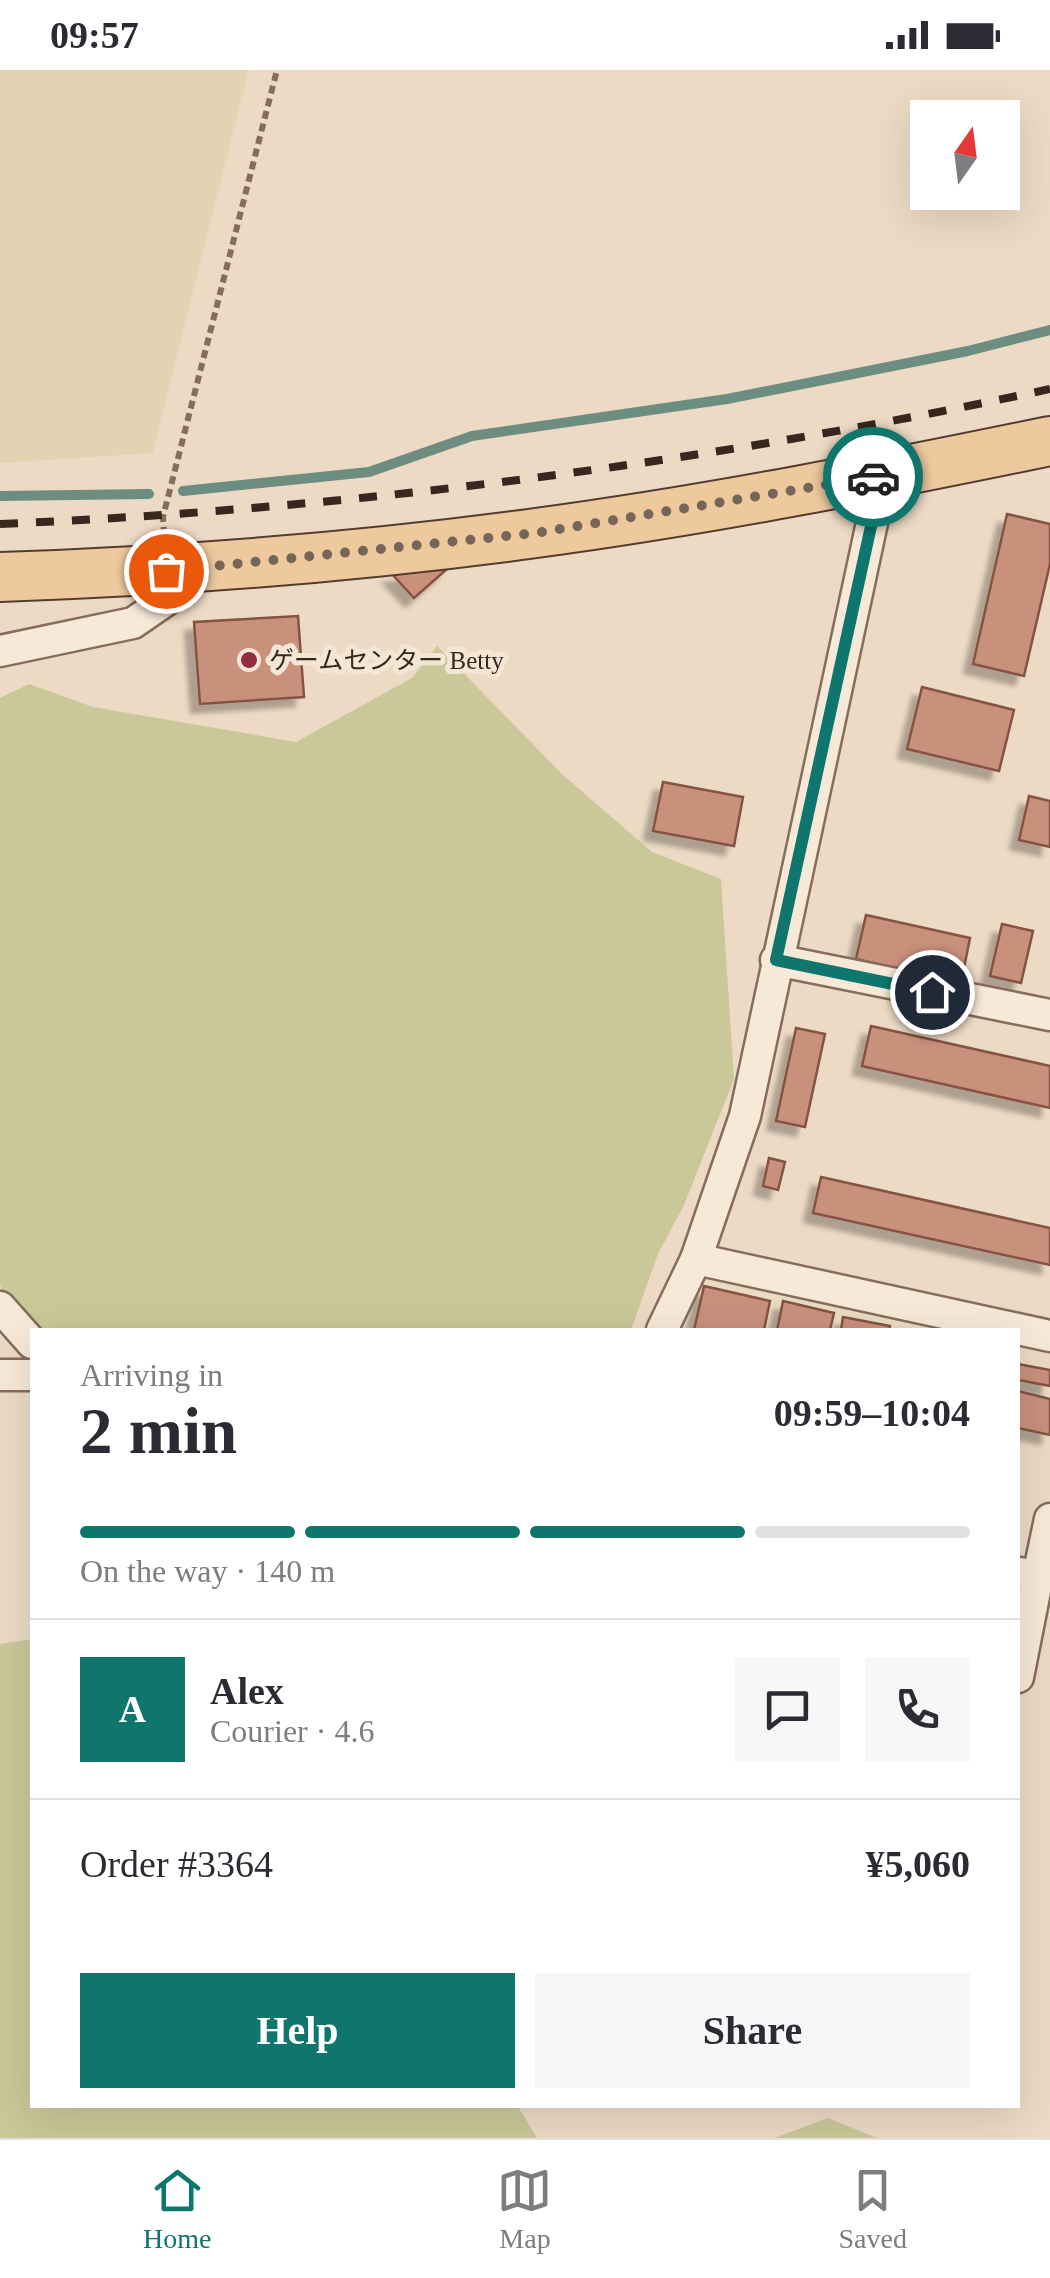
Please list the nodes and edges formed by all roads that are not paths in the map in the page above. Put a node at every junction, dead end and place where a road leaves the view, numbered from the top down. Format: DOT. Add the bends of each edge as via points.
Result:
graph roads {
  1 [pos="1050,441"];
  2 [pos="882,476"];
  3 [pos="166,571"];
  4 [pos="0,577"];
  5 [pos="0,651"];
  6 [pos="776,960"];
  7 [pos="1050,1016"];
  8 [pos="696,1258"];
  9 [pos="0,1307"];
  10 [pos="663,1328"];
  11 [pos="1014,1328"];
  12 [pos="1020,1329"];
  13 [pos="1050,1336"];
  14 [pos="30,1341"];
  15 [pos="0,1376"];
  16 [pos="30,1376"];
  17 [pos="1050,1519"];
  18 [pos="1028,1574"];
  19 [pos="1020,1657"];
  1 -- 2 [label="main road"];
  2 -- 3 [label="main road" via="536,533"];
  2 -- 6 [label="street"];
  3 -- 4 [label="main road"];
  3 -- 5 [label="street" via="165,601 133,623"];
  6 -- 7 [label="street"];
  6 -- 8 [label="street" via="745,1116"];
  8 -- 10 [label="street"];
  8 -- 11 [label="street"];
  9 -- 14 [label="street"];
  12 -- 13 [label="street"];
  15 -- 16 [label="street"];
  17 -- 18 [label="street"];
  18 -- 19 [label="street"];
}
